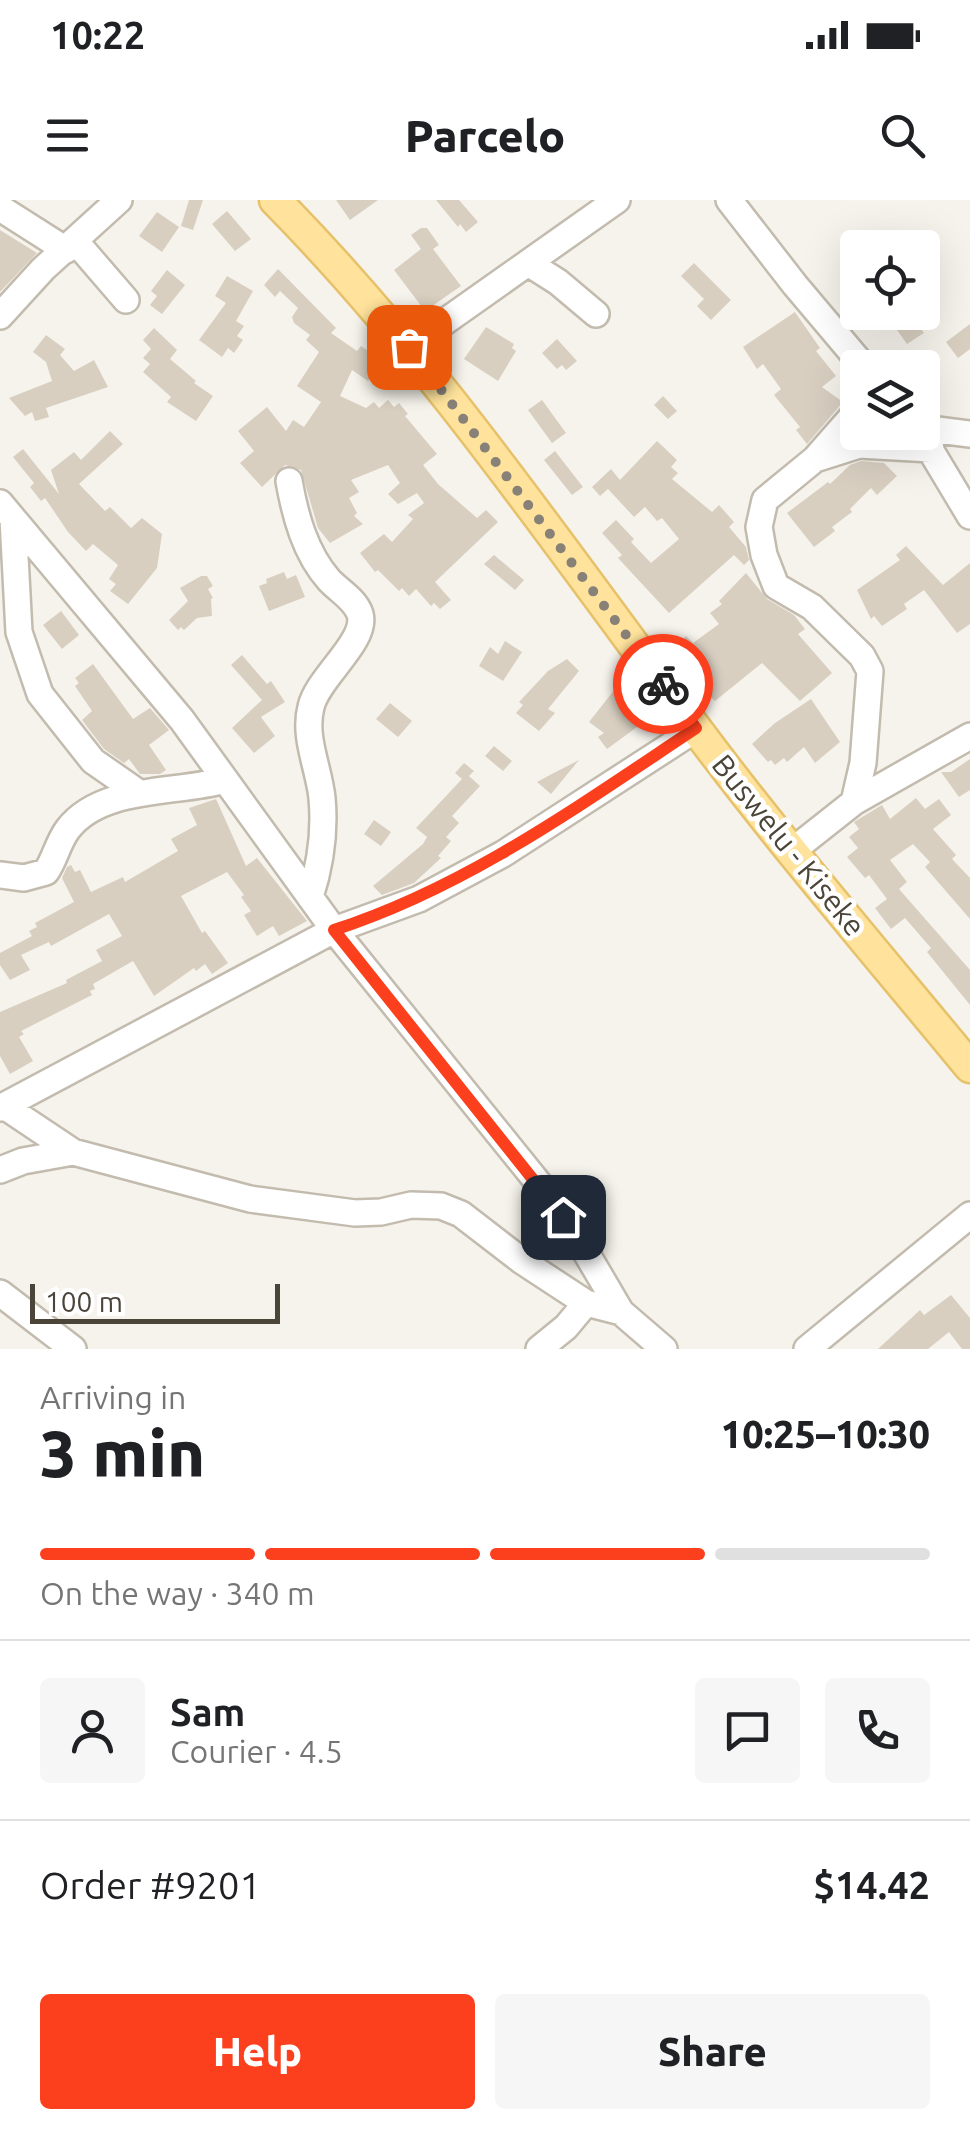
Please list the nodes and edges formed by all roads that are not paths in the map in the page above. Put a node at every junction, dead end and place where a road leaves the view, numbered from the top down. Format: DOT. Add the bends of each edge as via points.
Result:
graph roads {
  1 [pos="120,200"];
  2 [pos="276,200"];
  3 [pos="617,200"];
  4 [pos="730,200"];
  5 [pos="0,208"];
  6 [pos="71,246"];
  7 [pos="528,263"];
  8 [pos="126,300"];
  9 [pos="596,314"];
  10 [pos="0,316"];
  11 [pos="409,347"];
  12 [pos="850,350"];
  13 [pos="840,430"];
  14 [pos="970,434"];
  15 [pos="940,436"];
  16 [pos="843,450"];
  17 [pos="932,450"];
  18 [pos="814,459"];
  19 [pos="288,481"];
  20 [pos="6,511"];
  21 [pos="970,516"];
  22 [pos="696,728"];
  23 [pos="970,736"];
  24 [pos="225,780"];
  25 [pos="139,793"];
  26 [pos="854,802"];
  27 [pos="792,851"];
  28 [pos="0,875"];
  29 [pos="310,897"];
  30 [pos="334,930"];
  31 [pos="970,1066"];
  32 [pos="2,1107"];
  33 [pos="73,1152"];
  34 [pos="0,1170"];
  35 [pos="970,1215"];
  36 [pos="0,1293"];
  37 [pos="586,1303"];
  38 [pos="622,1312"];
  39 [pos="73,1349"];
  40 [pos="539,1349"];
  41 [pos="664,1349"];
  42 [pos="807,1349"];
  1 -- 6 [label="street"];
  2 -- 11 [label="main road, Buswelu - Kiseke"];
  3 -- 7 [label="street"];
  4 -- 12 [label="street"];
  5 -- 6 [label="street" via="43,238"];
  6 -- 8 [label="street"];
  6 -- 10 [label="street"];
  7 -- 9 [label="street"];
  7 -- 11 [label="street"];
  11 -- 22 [label="main road, Buswelu - Kiseke"];
  13 -- 18 [label="street"];
  14 -- 15 [label="street"];
  16 -- 18 [label="street"];
  17 -- 21 [label="street"];
  18 -- 26 [label="street" via="765,500 759,526 776,586 812,607 870,671"];
  19 -- 29 [label="street" via="314,557 361,620 311,703 309,732 323,802"];
  20 -- 24 [label="street"];
  20 -- 25 [label="street" via="19,632 40,694 93,762"];
  22 -- 27 [label="main road, Buswelu - Kiseke"];
  22 -- 30 [label="street" via="503,854 418,899"];
  23 -- 26 [label="street"];
  24 -- 25 [label="street"];
  24 -- 29 [label="street"];
  25 -- 28 [label="street" via="76,821 46,872"];
  26 -- 27 [label="street"];
  27 -- 31 [label="main road, Buswelu - Kiseke"];
  29 -- 30 [label="street"];
  30 -- 32 [label="street"];
  30 -- 38 [label="street" via="544,1190"];
  32 -- 33 [label="street"];
  33 -- 34 [label="street"];
  33 -- 37 [label="street" via="250,1199 325,1210 442,1206"];
  35 -- 42 [label="street"];
  36 -- 39 [label="street"];
  37 -- 38 [label="street"];
  37 -- 40 [label="street"];
  38 -- 41 [label="street"];
}
